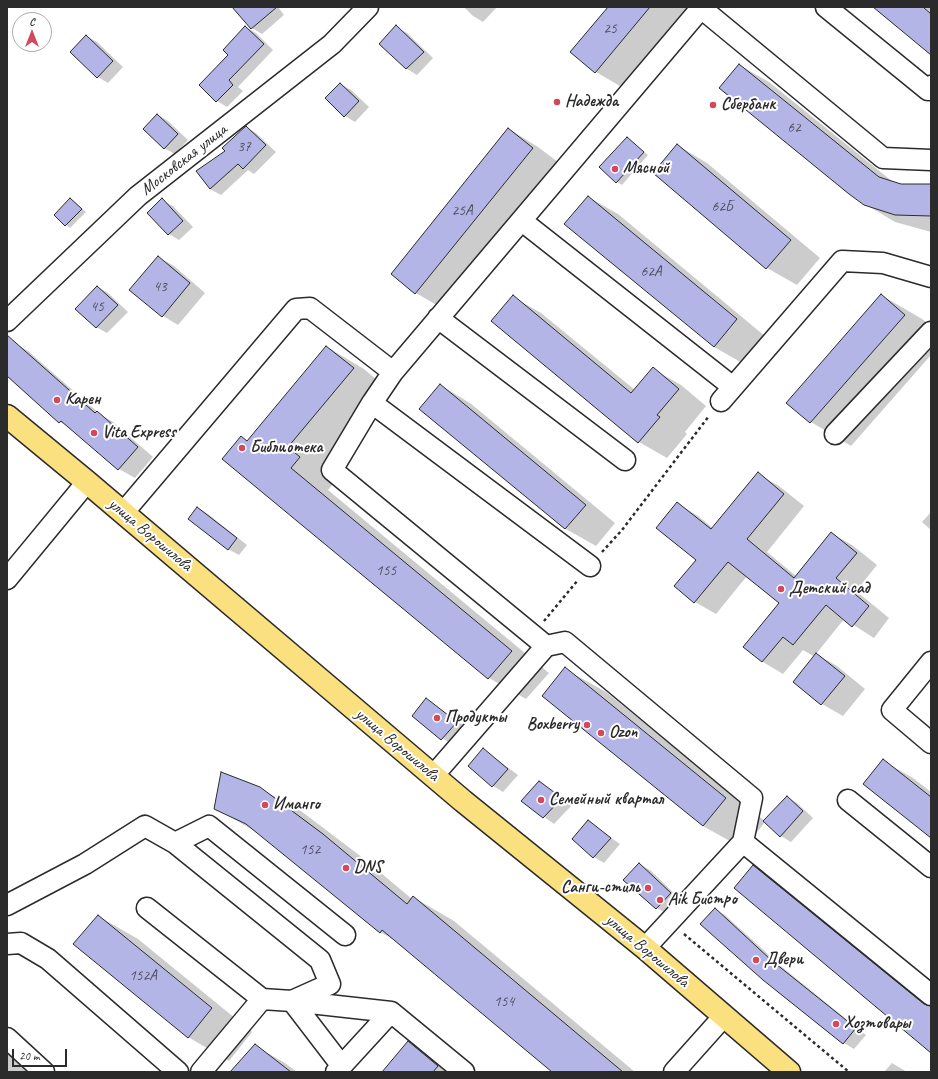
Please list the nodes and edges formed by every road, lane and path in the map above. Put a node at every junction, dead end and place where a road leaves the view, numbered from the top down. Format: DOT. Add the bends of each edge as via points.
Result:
graph roads {
  1 [pos="368,7"];
  2 [pos="826,7"];
  3 [pos="702,8"];
  4 [pos="931,86"];
  5 [pos="931,160"];
  6 [pos="522,221"];
  7 [pos="931,277"];
  8 [pos="438,318"];
  9 [pos="7,321"];
  10 [pos="931,332"];
  11 [pos="393,372"];
  12 [pos="727,394"];
  13 [pos="372,403"];
  14 [pos="7,416"];
  15 [pos="834,434"];
  16 [pos="625,460"];
  17 [pos="88,482"];
  18 [pos="123,513"];
  19 [pos="595,561"];
  20 [pos="7,579"];
  21 [pos="539,641"];
  22 [pos="931,662"];
  23 [pos="931,743"];
  24 [pos="433,776"];
  25 [pos="848,800"];
  26 [pos="742,842"];
  27 [pos="175,844"];
  28 [pos="931,867"];
  29 [pos="7,905"];
  30 [pos="147,908"];
  31 [pos="670,922"];
  32 [pos="345,935"];
  33 [pos="7,944"];
  34 [pos="645,948"];
  35 [pos="931,995"];
  36 [pos="262,999"];
  37 [pos="292,1001"];
  38 [pos="391,1012"];
  39 [pos="724,1016"];
  40 [pos="7,1038"];
  41 [pos="338,1069"];
  42 [pos="44,1072"];
  43 [pos="178,1072"];
  44 [pos="201,1072"];
  45 [pos="464,1072"];
  46 [pos="674,1072"];
  47 [pos="789,1072"];
  48 [pos="849,1072"];
  1 -- 9 [label="street, Московская улица" via="332,44 138,196"];
  2 -- 4 [label="street" via="928,90"];
  3 -- 5 [label="street" via="883,158"];
  3 -- 6 [label="street"];
  6 -- 8 [label="street"];
  6 -- 12 [label="street"];
  7 -- 12 [label="street" via="884,264 842,261"];
  8 -- 11 [label="street"];
  8 -- 16 [label="street"];
  10 -- 15 [label="street"];
  11 -- 13 [label="street"];
  11 -- 18 [label="street" via="310,308 296,309"];
  12 -- 19 [label="path"];
  13 -- 19 [label="street"];
  13 -- 21 [label="street" via="332,470"];
  14 -- 17 [label="main road, улица Ворошилова"];
  17 -- 18 [label="main road, улица Ворошилова"];
  17 -- 20 [label="street"];
  18 -- 24 [label="main road, улица Ворошилова"];
  19 -- 21 [label="path"];
  21 -- 24 [label="street"];
  21 -- 26 [label="street" via="565,642 752,798"];
  22 -- 23 [label="street" via="892,710"];
  24 -- 34 [label="main road, улица Ворошилова"];
  25 -- 28 [label="street"];
  26 -- 31 [label="street"];
  26 -- 35 [label="street"];
  27 -- 29 [label="street" via="145,826 85,864"];
  27 -- 32 [label="street" via="209,826"];
  27 -- 37 [label="street" via="320,960 330,984"];
  30 -- 36 [label="street"];
  31 -- 34 [label="street"];
  31 -- 48 [label="path"];
  33 -- 43 [label="street" via="21,943 48,959"];
  34 -- 39 [label="main road, улица Ворошилова"];
  36 -- 37 [label="street"];
  36 -- 44 [label="street"];
  37 -- 38 [label="street"];
  37 -- 41 [label="street"];
  38 -- 41 [label="street"];
  38 -- 45 [label="street"];
  39 -- 46 [label="street"];
  39 -- 47 [label="main road, улица Ворошилова"];
  40 -- 42 [label="street"];
}
